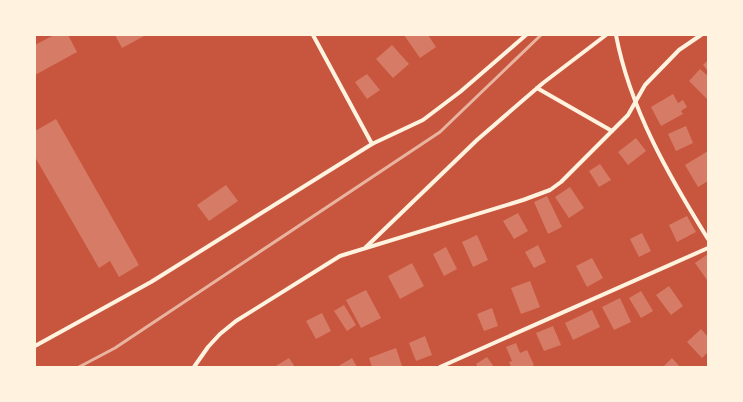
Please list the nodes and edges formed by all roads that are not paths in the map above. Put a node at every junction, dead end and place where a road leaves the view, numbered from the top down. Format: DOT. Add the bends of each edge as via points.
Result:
graph roads {
  1 [pos="313,35"];
  2 [pos="526,35"];
  3 [pos="606,35"];
  4 [pos="616,35"];
  5 [pos="701,35"];
  6 [pos="537,88"];
  7 [pos="636,102"];
  8 [pos="612,131"];
  9 [pos="372,144"];
  10 [pos="708,239"];
  11 [pos="708,248"];
  12 [pos="364,249"];
  13 [pos="35,346"];
  14 [pos="194,367"];
  15 [pos="440,367"];
  1 -- 9 [label="street"];
  2 -- 9 [label="street" via="423,120"];
  3 -- 6 [label="street"];
  4 -- 7 [label="street"];
  5 -- 7 [label="street" via="679,50 645,85"];
  6 -- 8 [label="street"];
  6 -- 12 [label="street" via="477,140"];
  7 -- 8 [label="street" via="628,115"];
  7 -- 10 [label="street" via="648,132 686,204"];
  8 -- 12 [label="street" via="550,190"];
  9 -- 13 [label="street" via="151,282"];
  11 -- 15 [label="street"];
  12 -- 14 [label="street" via="340,256 236,321 208,347"];
}
